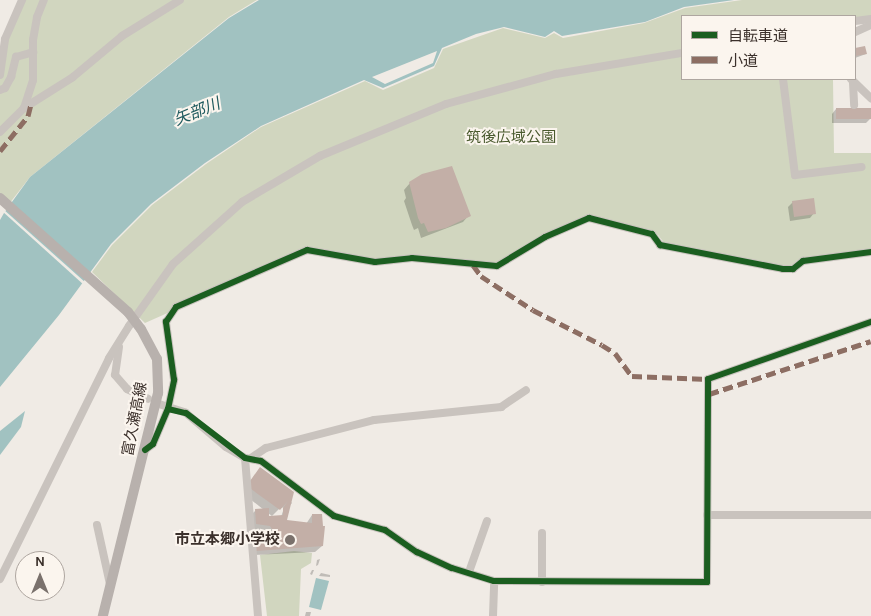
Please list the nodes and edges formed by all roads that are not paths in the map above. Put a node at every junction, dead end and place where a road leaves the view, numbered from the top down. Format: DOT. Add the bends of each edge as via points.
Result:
graph roads {
  1 [pos="22,0"];
  2 [pos="44,0"];
  3 [pos="180,0"];
  4 [pos="871,19"];
  5 [pos="856,22"];
  6 [pos="871,25"];
  7 [pos="856,32"];
  8 [pos="33,52"];
  9 [pos="681,52"];
  10 [pos="0,75"];
  11 [pos="783,80"];
  12 [pos="852,81"];
  13 [pos="0,90"];
  14 [pos="871,98"];
  15 [pos="854,105"];
  16 [pos="24,108"];
  17 [pos="0,132"];
  18 [pos="862,167"];
  19 [pos="0,198"];
  20 [pos="871,252"];
  21 [pos="130,319"];
  22 [pos="871,322"];
  23 [pos="122,336"];
  24 [pos="526,390"];
  25 [pos="148,399"];
  26 [pos="160,404"];
  27 [pos="168,408"];
  28 [pos="145,450"];
  29 [pos="248,458"];
  30 [pos="706,515"];
  31 [pos="871,516"];
  32 [pos="487,521"];
  33 [pos="97,525"];
  34 [pos="542,533"];
  35 [pos="470,572"];
  36 [pos="0,579"];
  37 [pos="494,582"];
  38 [pos="542,582"];
  39 [pos="110,586"];
  40 [pos="103,616"];
  41 [pos="258,616"];
  42 [pos="493,616"];
  1 -- 10 [label="street" via="5,40"];
  2 -- 8 [label="street" via="33,38"];
  3 -- 16 [label="street" via="122,36 72,77"];
  4 -- 5 [label="street"];
  6 -- 7 [label="street"];
  8 -- 13 [label="street" via="16,56 11,77 5,88"];
  8 -- 16 [label="street" via="33,80"];
  9 -- 21 [label="street" via="500,87 393,124 320,156 242,202 199,238 155,285"];
  11 -- 18 [label="street" via="795,175"];
  12 -- 14 [label="street"];
  12 -- 15 [label="street"];
  16 -- 17 [label="street"];
  19 -- 21 [label="main road, 富久瀬高線"];
  20 -- 27 [label="street" via="803,261 793,269 782,269 660,245 652,234 589,218 546,237 508,261 489,267 447,259 375,262 307,250 176,307 166,322 174,380"];
  21 -- 23 [label="street"];
  21 -- 28 [label="main road, 富久瀬高線" via="152,346 158,368 158,393"];
  22 -- 30 [label="street" via="708,379"];
  23 -- 25 [label="street" via="115,360 115,375 127,389"];
  23 -- 36 [label="street"];
  24 -- 29 [label="street" via="501,407 374,420 266,448"];
  26 -- 27 [label="street"];
  27 -- 28 [label="street" via="153,444"];
  27 -- 29 [label="street" via="186,413"];
  28 -- 39 [label="main road, 富久瀬高線"];
  29 -- 35 [label="street" via="261,461 334,516 385,530 417,552 452,568"];
  29 -- 41 [label="street"];
  30 -- 31 [label="street"];
  30 -- 38 [label="street" via="707,582"];
  32 -- 35 [label="street"];
  33 -- 39 [label="street"];
  34 -- 38 [label="street"];
  35 -- 37 [label="street"];
  37 -- 38 [label="street"];
  37 -- 42 [label="street"];
  39 -- 40 [label="main road, 富久瀬高線"];
}
